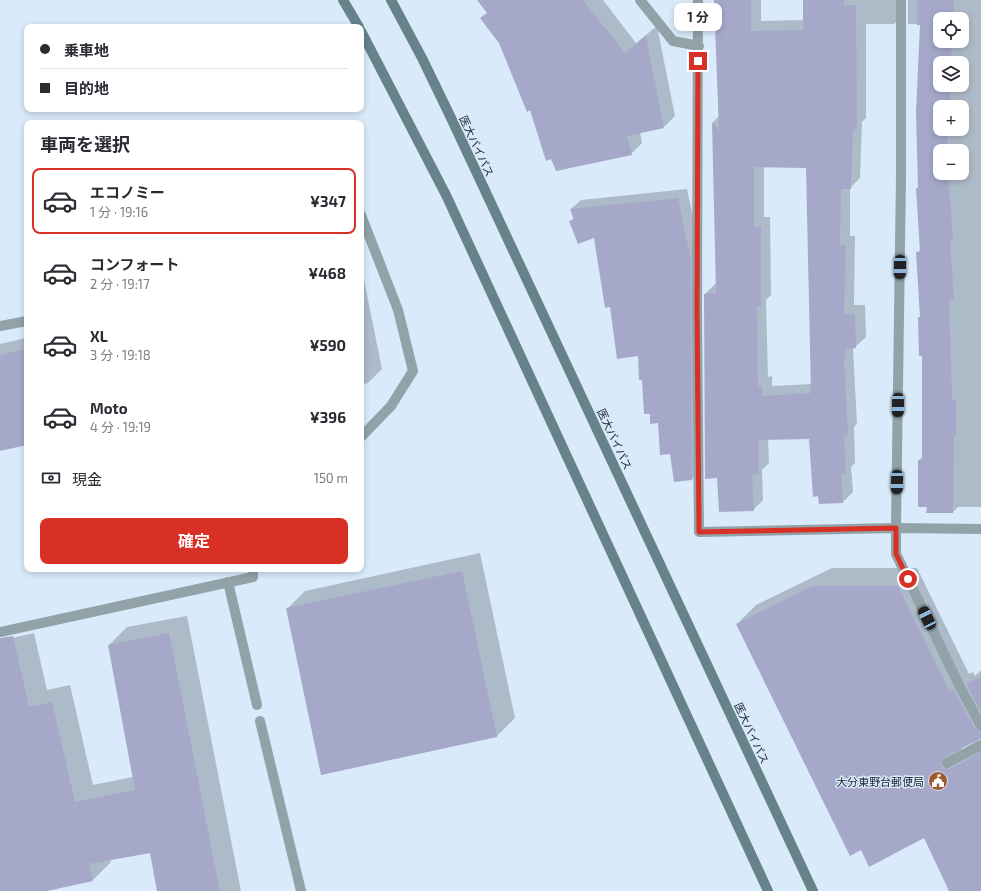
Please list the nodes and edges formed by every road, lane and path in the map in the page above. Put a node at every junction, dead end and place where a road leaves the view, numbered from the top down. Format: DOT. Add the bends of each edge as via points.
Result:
graph roads {
  1 [pos="343,0"];
  2 [pos="390,0"];
  3 [pos="640,0"];
  4 [pos="698,0"];
  5 [pos="901,0"];
  6 [pos="357,24"];
  7 [pos="364,37"];
  8 [pos="699,46"];
  9 [pos="364,223"];
  10 [pos="24,322"];
  11 [pos="0,326"];
  12 [pos="364,434"];
  13 [pos="896,528"];
  14 [pos="981,529"];
  15 [pos="253,572"];
  16 [pos="228,582"];
  17 [pos="0,632"];
  18 [pos="257,705"];
  19 [pos="260,721"];
  20 [pos="981,726"];
  21 [pos="981,745"];
  22 [pos="947,763"];
  23 [pos="301,891"];
  24 [pos="768,891"];
  25 [pos="813,891"];
  1 -- 6 [label="main road"];
  2 -- 25 [label="main road, 医大バイパス" via="452,120"];
  3 -- 8 [label="street" via="673,41"];
  4 -- 8 [label="street"];
  5 -- 13 [label="street"];
  7 -- 24 [label="main road" via="446,195"];
  8 -- 13 [label="street" via="699,532"];
  9 -- 12 [label="street" via="398,310 413,371 391,406"];
  10 -- 11 [label="street"];
  13 -- 14 [label="street"];
  13 -- 20 [label="street" via="896,554"];
  15 -- 16 [label="street" via="253,577"];
  16 -- 17 [label="street"];
  16 -- 18 [label="street"];
  19 -- 23 [label="street"];
  21 -- 22 [label="street"];
}
